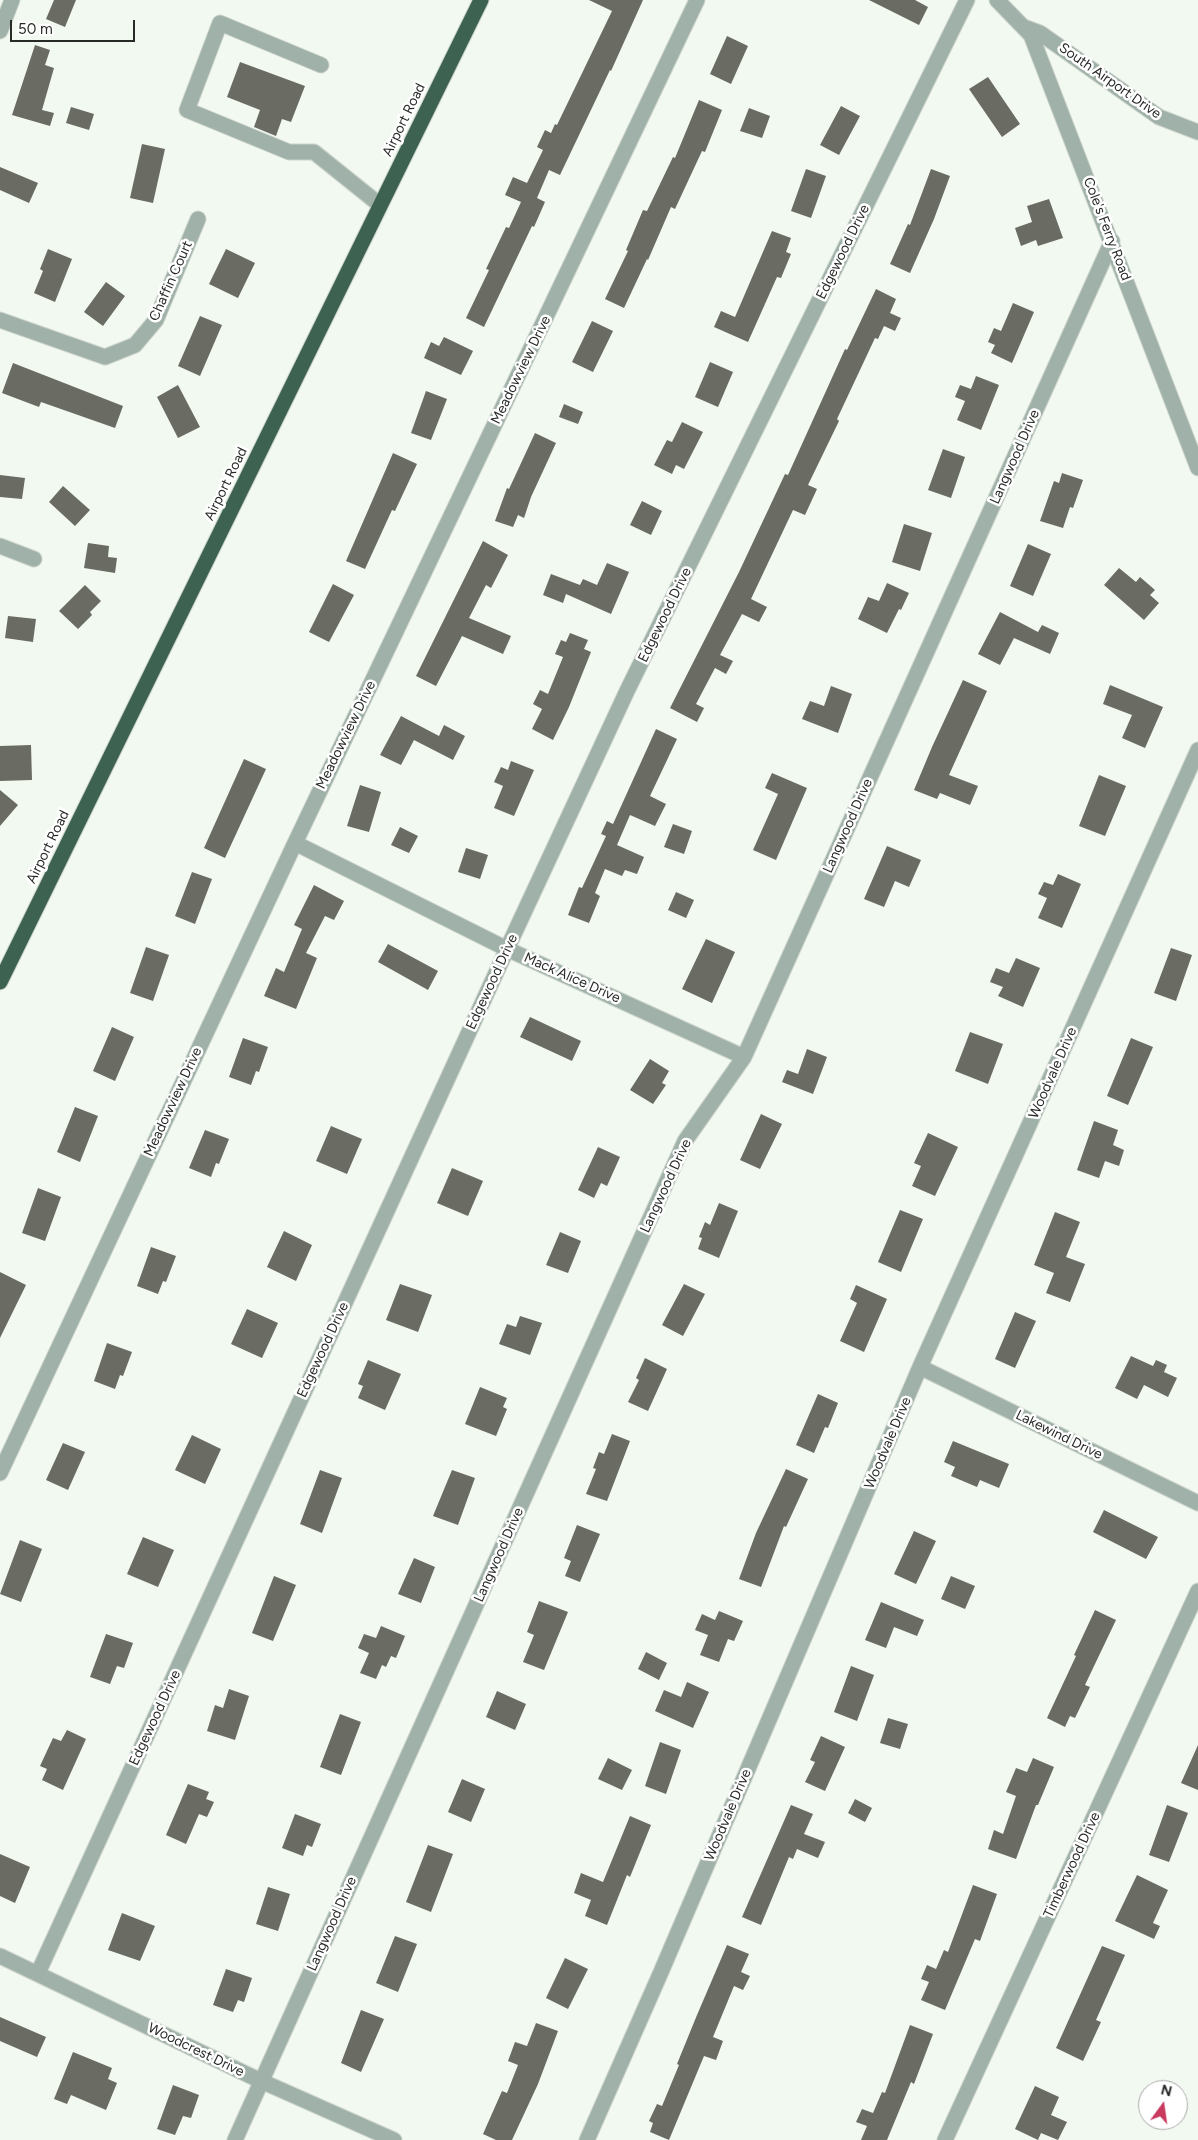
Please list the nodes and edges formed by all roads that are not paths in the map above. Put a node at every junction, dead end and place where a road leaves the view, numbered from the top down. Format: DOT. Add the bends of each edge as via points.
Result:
graph roads {
  1 [pos="481,0"];
  2 [pos="697,0"];
  3 [pos="967,0"];
  4 [pos="997,0"];
  5 [pos="7,4"];
  6 [pos="1024,27"];
  7 [pos="0,31"];
  8 [pos="321,65"];
  9 [pos="1198,132"];
  10 [pos="380,206"];
  11 [pos="198,218"];
  12 [pos="1112,241"];
  13 [pos="0,320"];
  14 [pos="1198,468"];
  15 [pos="0,546"];
  16 [pos="34,559"];
  17 [pos="1198,750"];
  18 [pos="295,843"];
  19 [pos="507,948"];
  20 [pos="0,982"];
  21 [pos="744,1057"];
  22 [pos="920,1367"];
  23 [pos="0,1473"];
  24 [pos="1198,1503"];
  25 [pos="1198,1591"];
  26 [pos="0,1956"];
  27 [pos="38,1973"];
  28 [pos="262,2081"];
  29 [pos="236,2140"];
  30 [pos="394,2140"];
  31 [pos="587,2140"];
  32 [pos="945,2140"];
  1 -- 10 [label="highway, Airport Road"];
  2 -- 18 [label="street, Meadowview Drive"];
  3 -- 19 [label="street, Edgewood Drive" via="627,691"];
  4 -- 6 [label="street, Cole's Ferry Road"];
  5 -- 7 [label="street"];
  6 -- 9 [label="street, South Airport Drive" via="1040,33 1159,117"];
  6 -- 12 [label="street, Cole's Ferry Road" via="1031,35"];
  8 -- 10 [label="street" via="220,22 187,110 289,152 314,152"];
  10 -- 20 [label="highway, Airport Road"];
  11 -- 13 [label="street, Chaffin Court" via="156,320 135,345 105,357"];
  12 -- 14 [label="street, Cole's Ferry Road"];
  12 -- 21 [label="street, Langwood Drive"];
  15 -- 16 [label="street"];
  17 -- 22 [label="street, Woodvale Drive"];
  18 -- 19 [label="street, Mack Alice Drive"];
  18 -- 23 [label="street, Meadowview Drive"];
  19 -- 21 [label="street, Mack Alice Drive"];
  19 -- 27 [label="street, Edgewood Drive"];
  21 -- 28 [label="street, Langwood Drive" via="685,1141"];
  22 -- 24 [label="street, Lakewind Drive"];
  22 -- 31 [label="street, Woodvale Drive"];
  25 -- 32 [label="street, Timberwood Drive"];
  26 -- 27 [label="street, Woodcrest Drive"];
  27 -- 28 [label="street, Woodcrest Drive"];
  28 -- 29 [label="street, Langwood Drive"];
  28 -- 30 [label="street, Woodcrest Drive"];
}
